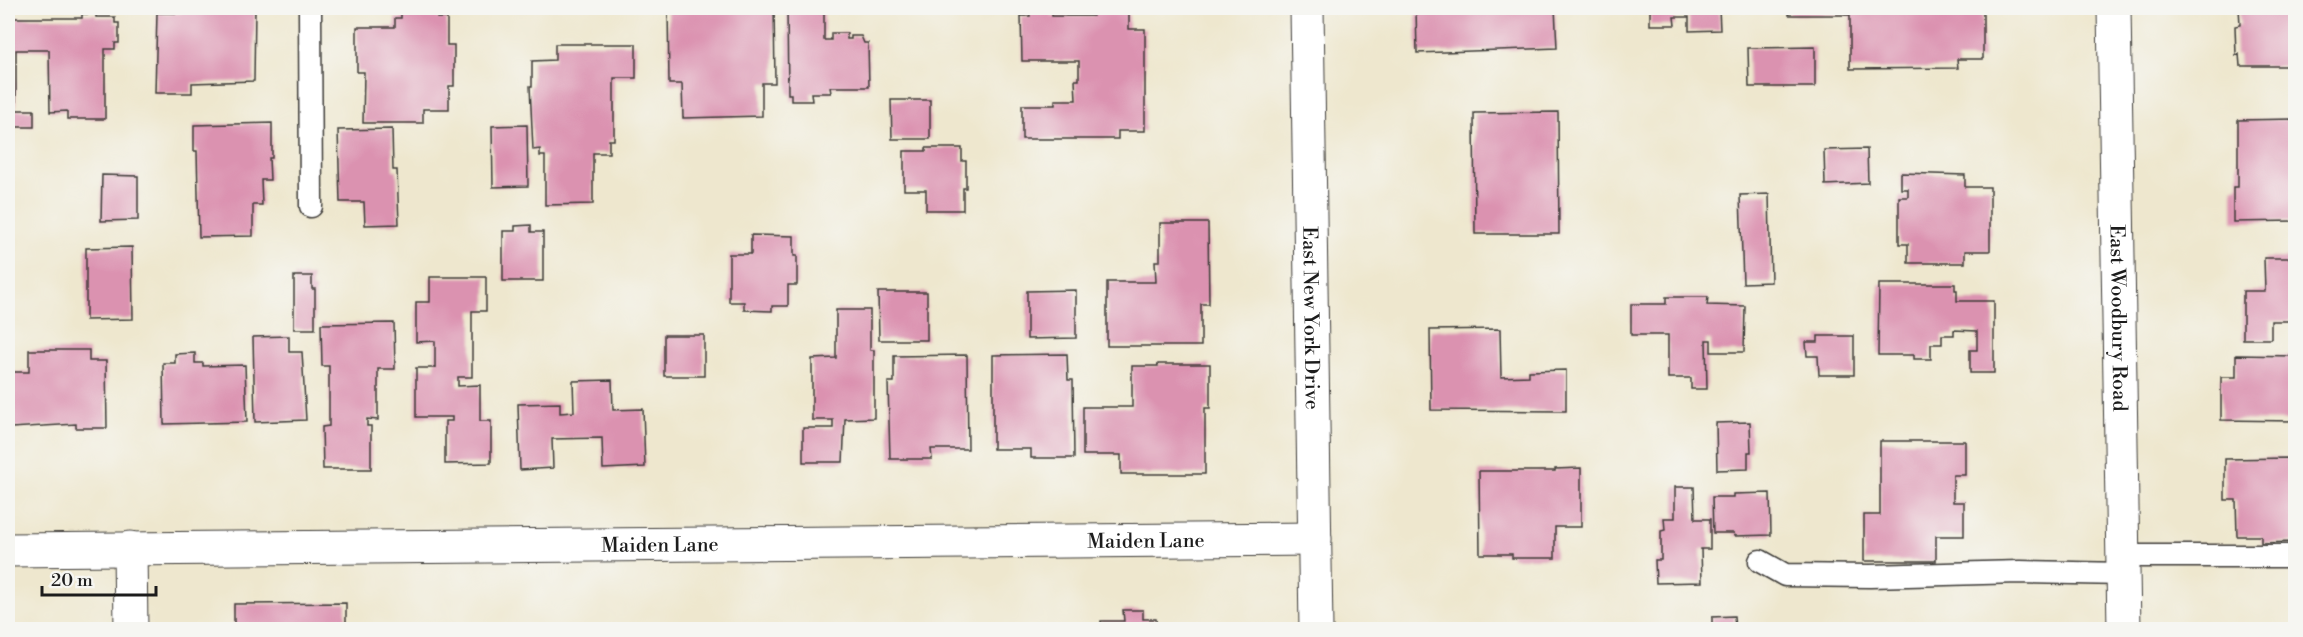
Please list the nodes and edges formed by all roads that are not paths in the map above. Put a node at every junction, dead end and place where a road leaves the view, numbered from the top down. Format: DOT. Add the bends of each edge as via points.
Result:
graph roads {
  1 [pos="310,8"];
  2 [pos="1307,8"];
  3 [pos="2114,8"];
  4 [pos="311,206"];
  5 [pos="1315,540"];
  6 [pos="130,548"];
  7 [pos="8,550"];
  8 [pos="2295,556"];
  9 [pos="1760,561"];
  10 [pos="2123,565"];
  11 [pos="131,630"];
  12 [pos="1316,630"];
  13 [pos="2124,630"];
  1 -- 4 [label="lane"];
  2 -- 5 [label="street, East New York Drive"];
  3 -- 10 [label="street, East Woodbury Road"];
  5 -- 6 [label="street, Maiden Lane"];
  5 -- 12 [label="street, East New York Drive"];
  6 -- 7 [label="street, Maiden Lane"];
  6 -- 11 [label="street"];
  8 -- 10 [label="lane"];
  9 -- 10 [label="lane" via="1785,575 2020,572"];
  10 -- 13 [label="street, East Woodbury Road"];
}
